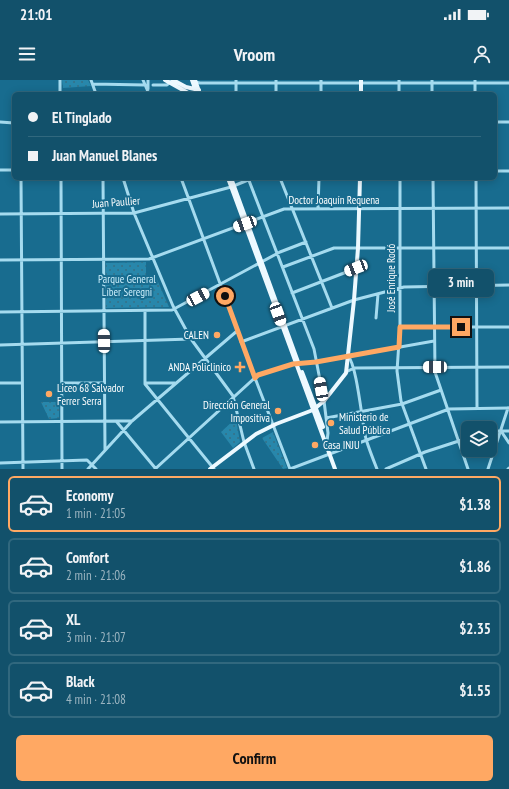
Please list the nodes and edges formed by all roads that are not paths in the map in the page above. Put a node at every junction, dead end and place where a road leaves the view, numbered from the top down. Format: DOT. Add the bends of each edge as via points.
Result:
graph roads {
  1 [pos="60,80"];
  2 [pos="91,80"];
  3 [pos="143,80"];
  4 [pos="148,80"];
  5 [pos="165,80"];
  6 [pos="172,81"];
  7 [pos="194,81"];
  8 [pos="236,82"];
  9 [pos="276,82"];
  10 [pos="321,82"];
  11 [pos="361,82"];
  12 [pos="399,82"];
  13 [pos="432,82"];
  14 [pos="475,82"];
  15 [pos="509,83"];
  16 [pos="93,84"];
  17 [pos="145,85"];
  18 [pos="153,85"];
  19 [pos="182,85"];
  20 [pos="60,92"];
  21 [pos="95,92"];
  22 [pos="148,92"];
  23 [pos="148,92"];
  24 [pos="187,92"];
  25 [pos="198,92"];
  26 [pos="0,122"];
  27 [pos="497,122"];
  28 [pos="509,122"];
  29 [pos="12,123"];
  30 [pos="0,170"];
  31 [pos="12,170"];
  32 [pos="497,171"];
  33 [pos="509,171"];
  34 [pos="21,180"];
  35 [pos="61,180"];
  36 [pos="103,180"];
  37 [pos="124,180"];
  38 [pos="182,180"];
  39 [pos="229,180"];
  40 [pos="232,180"];
  41 [pos="246,180"];
  42 [pos="248,180"];
  43 [pos="281,180"];
  44 [pos="319,180"];
  45 [pos="360,180"];
  46 [pos="400,180"];
  47 [pos="433,180"];
  48 [pos="476,180"];
  49 [pos="233,186"];
  50 [pos="189,198"];
  51 [pos="433,208"];
  52 [pos="476,208"];
  53 [pos="509,208"];
  54 [pos="293,209"];
  55 [pos="318,209"];
  56 [pos="359,209"];
  57 [pos="400,209"];
  58 [pos="61,213"];
  59 [pos="103,213"];
  60 [pos="134,213"];
  61 [pos="0,214"];
  62 [pos="21,214"];
  63 [pos="263,218"];
  64 [pos="246,224"];
  65 [pos="204,239"];
  66 [pos="306,242"];
  67 [pos="476,247"];
  68 [pos="358,248"];
  69 [pos="400,248"];
  70 [pos="434,248"];
  71 [pos="509,248"];
  72 [pos="277,254"];
  73 [pos="311,256"];
  74 [pos="152,258"];
  75 [pos="0,260"];
  76 [pos="22,260"];
  77 [pos="61,260"];
  78 [pos="103,260"];
  79 [pos="261,262"];
  80 [pos="282,267"];
  81 [pos="356,268"];
  82 [pos="321,282"];
  83 [pos="221,285"];
  84 [pos="509,285"];
  85 [pos="433,286"];
  86 [pos="477,286"];
  87 [pos="400,288"];
  88 [pos="292,292"];
  89 [pos="378,294"];
  90 [pos="354,300"];
  91 [pos="332,308"];
  92 [pos="174,310"];
  93 [pos="61,311"];
  94 [pos="103,311"];
  95 [pos="145,311"];
  96 [pos="0,312"];
  97 [pos="22,312"];
  98 [pos="376,318"];
  99 [pos="303,319"];
  100 [pos="284,326"];
  101 [pos="400,327"];
  102 [pos="434,327"];
  103 [pos="477,327"];
  104 [pos="509,327"];
  105 [pos="237,332"];
  106 [pos="191,338"];
  107 [pos="145,340"];
  108 [pos="104,341"];
  109 [pos="434,341"];
  110 [pos="241,342"];
  111 [pos="62,343"];
  112 [pos="22,344"];
  113 [pos="0,345"];
  114 [pos="399,347"];
  115 [pos="348,356"];
  116 [pos="205,358"];
  117 [pos="316,362"];
  118 [pos="298,364"];
  119 [pos="397,367"];
  120 [pos="435,367"];
  121 [pos="477,367"];
  122 [pos="509,367"];
  123 [pos="354,368"];
  124 [pos="346,373"];
  125 [pos="255,378"];
  126 [pos="0,383"];
  127 [pos="22,383"];
  128 [pos="63,383"];
  129 [pos="104,383"];
  130 [pos="145,383"];
  131 [pos="176,383"];
  132 [pos="441,390"];
  133 [pos="234,398"];
  134 [pos="157,399"];
  135 [pos="324,401"];
  136 [pos="402,404"];
  137 [pos="509,407"];
  138 [pos="477,408"];
  139 [pos="314,409"];
  140 [pos="448,410"];
  141 [pos="361,411"];
  142 [pos="326,418"];
  143 [pos="62,421"];
  144 [pos="104,421"];
  145 [pos="116,421"];
  146 [pos="132,421"];
  147 [pos="0,422"];
  148 [pos="23,422"];
  149 [pos="273,425"];
  150 [pos="410,425"];
  151 [pos="124,430"];
  152 [pos="497,431"];
  153 [pos="501,431"];
  154 [pos="509,431"];
  155 [pos="242,434"];
  156 [pos="252,437"];
  157 [pos="189,438"];
  158 [pos="461,439"];
  159 [pos="366,440"];
  160 [pos="458,440"];
  161 [pos="327,441"];
  162 [pos="244,442"];
  163 [pos="509,443"];
  164 [pos="105,450"];
  165 [pos="331,454"];
  166 [pos="420,454"];
  167 [pos="62,461"];
  168 [pos="0,463"];
  169 [pos="23,463"];
  170 [pos="92,464"];
  171 [pos="212,468"];
  172 [pos="23,469"];
  173 [pos="62,469"];
  174 [pos="88,469"];
  175 [pos="96,469"];
  176 [pos="155,469"];
  177 [pos="254,469"];
  178 [pos="290,469"];
  179 [pos="336,469"];
  180 [pos="377,469"];
  181 [pos="386,469"];
  182 [pos="426,469"];
  183 [pos="468,469"];
  184 [pos="488,469"];
  1 -- 20 [label="street"];
  2 -- 16 [label="street"];
  3 -- 17 [label="street"];
  4 -- 23 [label="street"];
  5 -- 6 [label="main road"];
  6 -- 18 [label="street" via="167,85"];
  6 -- 19 [label="main road"];
  6 -- 24 [label="main road"];
  7 -- 8 [label="street"];
  7 -- 19 [label="main road"];
  7 -- 25 [label="main road"];
  8 -- 9 [label="street"];
  9 -- 10 [label="street"];
  10 -- 11 [label="street"];
  11 -- 12 [label="street"];
  12 -- 13 [label="street"];
  13 -- 14 [label="street"];
  14 -- 15 [label="street"];
  16 -- 17 [label="street"];
  16 -- 21 [label="street"];
  17 -- 22 [label="street"];
  19 -- 25 [label="main road"];
  26 -- 29 [label="street"];
  27 -- 28 [label="street"];
  30 -- 31 [label="street"];
  32 -- 33 [label="street"];
  34 -- 62 [label="street"];
  35 -- 58 [label="street"];
  36 -- 59 [label="street"];
  37 -- 60 [label="street"];
  38 -- 50 [label="street"];
  39 -- 49 [label="main road"];
  40 -- 49 [label="main road"];
  41 -- 49 [label="street, Juan Paullier"];
  42 -- 63 [label="street"];
  43 -- 54 [label="street"];
  44 -- 55 [label="street"];
  45 -- 56 [label="main road"];
  46 -- 57 [label="street, José Enrique Rodó"];
  47 -- 51 [label="street"];
  48 -- 52 [label="street"];
  49 -- 50 [label="street, Juan Paullier"];
  49 -- 64 [label="main road"];
  50 -- 60 [label="street, Juan Paullier"];
  50 -- 65 [label="street"];
  51 -- 52 [label="street, Doctor Joaquín Requena"];
  51 -- 57 [label="street, Doctor Joaquín Requena"];
  51 -- 70 [label="street"];
  52 -- 53 [label="street, Doctor Joaquín Requena"];
  52 -- 67 [label="street"];
  54 -- 55 [label="street, Doctor Joaquín Requena"];
  54 -- 63 [label="street, Doctor Joaquín Requena" via="282,210"];
  54 -- 66 [label="street"];
  55 -- 56 [label="street, Doctor Joaquín Requena"];
  56 -- 57 [label="street, Doctor Joaquín Requena"];
  56 -- 68 [label="main road"];
  57 -- 69 [label="street, José Enrique Rodó"];
  58 -- 59 [label="street, Juan Paullier"];
  58 -- 62 [label="street, Juan Paullier"];
  58 -- 77 [label="street"];
  59 -- 60 [label="street, Juan Paullier"];
  59 -- 78 [label="street"];
  60 -- 74 [label="street"];
  61 -- 62 [label="street, Juan Paullier"];
  62 -- 76 [label="street"];
  63 -- 64 [label="street, Doctor Joaquín Requena"];
  63 -- 72 [label="street"];
  64 -- 65 [label="street, Doctor Joaquín Requena"];
  64 -- 79 [label="main road"];
  65 -- 74 [label="street, Doctor Joaquín Requena"];
  65 -- 83 [label="street"];
  66 -- 72 [label="street"];
  66 -- 73 [label="street"];
  67 -- 70 [label="street"];
  67 -- 71 [label="street"];
  67 -- 86 [label="street"];
  68 -- 69 [label="street"];
  68 -- 73 [label="street" via="332,248"];
  68 -- 81 [label="main road"];
  69 -- 70 [label="street"];
  69 -- 87 [label="street, José Enrique Rodó"];
  70 -- 85 [label="street"];
  72 -- 79 [label="street"];
  72 -- 80 [label="street"];
  73 -- 80 [label="street"];
  73 -- 82 [label="street"];
  74 -- 78 [label="street, Doctor Joaquín Requena"];
  74 -- 92 [label="street"];
  75 -- 76 [label="street, Doctor Joaquín Requena"];
  76 -- 77 [label="street, Doctor Joaquín Requena"];
  76 -- 97 [label="street"];
  77 -- 78 [label="street, Doctor Joaquín Requena"];
  77 -- 93 [label="street"];
  78 -- 94 [label="street"];
  79 -- 83 [label="street"];
  79 -- 100 [label="main road"];
  80 -- 88 [label="street"];
  81 -- 82 [label="street"];
  81 -- 90 [label="main road"];
  82 -- 88 [label="street"];
  82 -- 91 [label="street"];
  83 -- 92 [label="street"];
  83 -- 105 [label="street"];
  84 -- 86 [label="street"];
  85 -- 86 [label="street"];
  85 -- 87 [label="street"];
  85 -- 102 [label="street"];
  86 -- 103 [label="street"];
  87 -- 89 [label="street"];
  87 -- 101 [label="street, José Enrique Rodó"];
  88 -- 99 [label="street"];
  89 -- 90 [label="street"];
  89 -- 98 [label="street"];
  90 -- 91 [label="street"];
  90 -- 115 [label="main road"];
  91 -- 99 [label="street"];
  92 -- 95 [label="street"];
  92 -- 106 [label="street"];
  93 -- 94 [label="street"];
  93 -- 97 [label="street"];
  93 -- 111 [label="street"];
  94 -- 95 [label="street"];
  94 -- 108 [label="street"];
  95 -- 107 [label="street"];
  96 -- 97 [label="street"];
  97 -- 112 [label="street"];
  99 -- 100 [label="street"];
  99 -- 117 [label="street"];
  100 -- 110 [label="street"];
  100 -- 118 [label="main road"];
  101 -- 102 [label="street"];
  101 -- 114 [label="street, José Enrique Rodó"];
  102 -- 103 [label="street"];
  102 -- 109 [label="street"];
  103 -- 104 [label="street"];
  103 -- 121 [label="street"];
  105 -- 110 [label="street"];
  105 -- 116 [label="street"];
  106 -- 107 [label="street"];
  106 -- 116 [label="street"];
  107 -- 108 [label="street"];
  107 -- 130 [label="street"];
  108 -- 111 [label="street"];
  108 -- 129 [label="street"];
  109 -- 114 [label="street"];
  109 -- 120 [label="street"];
  110 -- 125 [label="street"];
  111 -- 112 [label="street"];
  111 -- 128 [label="street"];
  112 -- 113 [label="street"];
  112 -- 127 [label="street"];
  114 -- 115 [label="street"];
  114 -- 119 [label="street, José Enrique Rodó"];
  115 -- 117 [label="street"];
  115 -- 123 [label="street"];
  115 -- 124 [label="main road"];
  116 -- 131 [label="street"];
  116 -- 133 [label="street"];
  117 -- 118 [label="street"];
  117 -- 135 [label="street"];
  118 -- 125 [label="street"];
  118 -- 139 [label="main road"];
  119 -- 120 [label="street"];
  119 -- 123 [label="street"];
  119 -- 136 [label="street, José Enrique Rodó"];
  120 -- 121 [label="street"];
  120 -- 132 [label="street"];
  121 -- 122 [label="street"];
  121 -- 138 [label="street"];
  123 -- 124 [label="street"];
  123 -- 141 [label="street"];
  124 -- 135 [label="main road"];
  125 -- 133 [label="street"];
  125 -- 149 [label="street"];
  126 -- 127 [label="street"];
  127 -- 148 [label="street"];
  128 -- 129 [label="street"];
  128 -- 143 [label="street"];
  129 -- 144 [label="street"];
  130 -- 131 [label="street"];
  130 -- 134 [label="street"];
  131 -- 134 [label="street"];
  132 -- 136 [label="street"];
  132 -- 140 [label="street"];
  133 -- 155 [label="street"];
  133 -- 157 [label="street"];
  134 -- 146 [label="street"];
  134 -- 157 [label="street"];
  135 -- 139 [label="main road"];
  135 -- 142 [label="street"];
  136 -- 141 [label="street"];
  136 -- 150 [label="street, José Enrique Rodó"];
  137 -- 138 [label="street"];
  137 -- 153 [label="street"];
  138 -- 140 [label="street"];
  139 -- 149 [label="main road"];
  139 -- 161 [label="main road"];
  139 -- 165 [label="main road"];
  140 -- 150 [label="street"];
  140 -- 160 [label="street"];
  141 -- 142 [label="street"];
  141 -- 159 [label="street"];
  142 -- 161 [label="street"];
  143 -- 144 [label="street"];
  143 -- 148 [label="street"];
  143 -- 167 [label="street"];
  144 -- 145 [label="street"];
  144 -- 164 [label="street"];
  145 -- 146 [label="street"];
  145 -- 151 [label="street"];
  146 -- 151 [label="street"];
  147 -- 148 [label="street"];
  148 -- 169 [label="street"];
  149 -- 156 [label="main road"];
  149 -- 178 [label="street"];
  150 -- 159 [label="street"];
  150 -- 166 [label="street, José Enrique Rodó"];
  151 -- 164 [label="street"];
  151 -- 176 [label="street"];
  152 -- 153 [label="street"];
  153 -- 154 [label="street"];
  153 -- 163 [label="street"];
  153 -- 184 [label="street"];
  155 -- 156 [label="street"];
  155 -- 162 [label="street"];
  156 -- 162 [label="main road"];
  157 -- 171 [label="street"];
  157 -- 176 [label="street"];
  158 -- 160 [label="street"];
  159 -- 165 [label="street"];
  159 -- 180 [label="street"];
  160 -- 166 [label="street"];
  160 -- 183 [label="street"];
  161 -- 165 [label="main road"];
  162 -- 171 [label="main road"];
  162 -- 177 [label="street"];
  164 -- 170 [label="street"];
  165 -- 178 [label="street"];
  165 -- 179 [label="main road"];
  166 -- 181 [label="street"];
  166 -- 182 [label="street, José Enrique Rodó"];
  167 -- 169 [label="street"];
  167 -- 170 [label="street" via="87,460"];
  167 -- 173 [label="street"];
  168 -- 169 [label="street"];
  169 -- 172 [label="street"];
  170 -- 174 [label="street"];
  170 -- 175 [label="street"];
}
